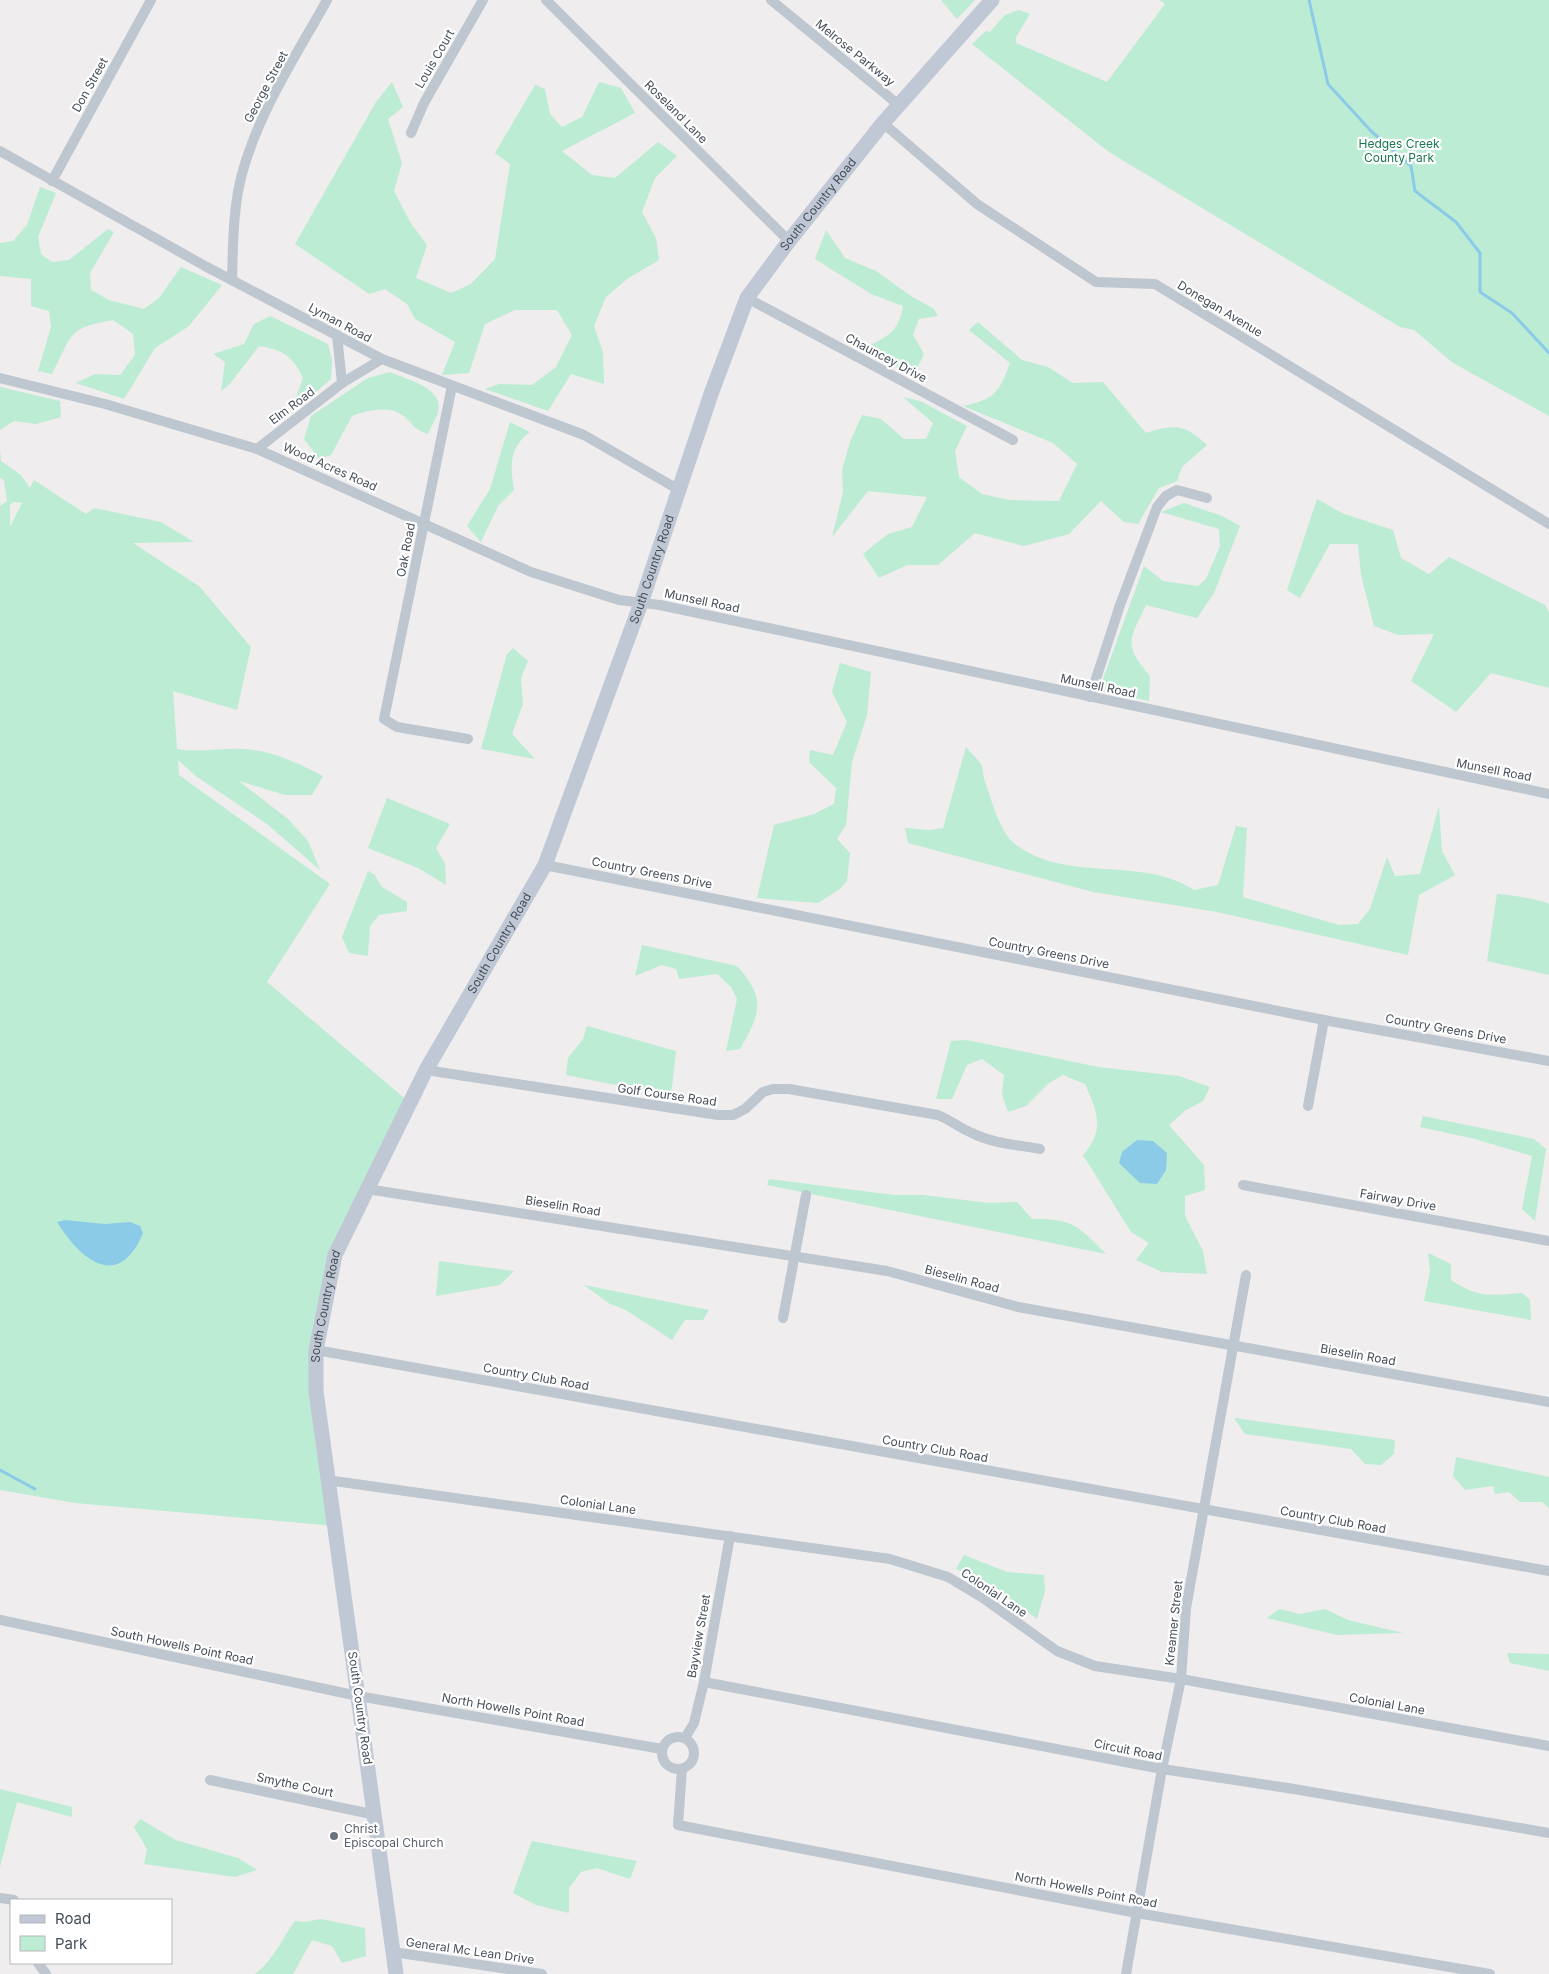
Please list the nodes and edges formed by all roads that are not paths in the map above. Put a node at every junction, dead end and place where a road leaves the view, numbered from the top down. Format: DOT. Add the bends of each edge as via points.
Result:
graph roads {
  1 [pos="151,0"];
  2 [pos="327,0"];
  3 [pos="483,0"];
  4 [pos="546,0"];
  5 [pos="772,0"];
  6 [pos="992,0"];
  7 [pos="900,106"];
  8 [pos="883,124"];
  9 [pos="411,133"];
  10 [pos="0,151"];
  11 [pos="52,181"];
  12 [pos="789,241"];
  13 [pos="232,280"];
  14 [pos="747,298"];
  15 [pos="337,335"];
  16 [pos="382,359"];
  17 [pos="0,378"];
  18 [pos="342,383"];
  19 [pos="452,386"];
  20 [pos="1013,440"];
  21 [pos="257,449"];
  22 [pos="681,490"];
  23 [pos="1207,498"];
  24 [pos="424,522"];
  25 [pos="1549,524"];
  26 [pos="641,603"];
  27 [pos="1090,697"];
  28 [pos="468,739"];
  29 [pos="1549,794"];
  30 [pos="545,865"];
  31 [pos="1324,1020"];
  32 [pos="1549,1061"];
  33 [pos="426,1070"];
  34 [pos="1308,1106"];
  35 [pos="1040,1149"];
  36 [pos="1243,1185"];
  37 [pos="367,1188"];
  38 [pos="806,1195"];
  39 [pos="1549,1240"];
  40 [pos="795,1256"];
  41 [pos="1246,1275"];
  42 [pos="783,1318"];
  43 [pos="1233,1346"];
  44 [pos="316,1350"];
  45 [pos="1549,1402"];
  46 [pos="327,1480"];
  47 [pos="1204,1509"];
  48 [pos="730,1536"];
  49 [pos="1549,1571"];
  50 [pos="0,1620"];
  51 [pos="1181,1679"];
  52 [pos="704,1682"];
  53 [pos="358,1696"];
  54 [pos="685,1738"];
  55 [pos="1549,1746"];
  56 [pos="662,1749"];
  57 [pos="682,1769"];
  58 [pos="1162,1769"];
  59 [pos="210,1780"];
  60 [pos="376,1815"];
  61 [pos="1549,1833"];
  62 [pos="1137,1913"];
  63 [pos="393,1952"];
  64 [pos="396,1974"];
  65 [pos="542,1974"];
  66 [pos="1126,1974"];
  67 [pos="1490,1974"];
  1 -- 11 [label="street, Don Street"];
  2 -- 13 [label="street, George Street" via="256,130 241,175"];
  3 -- 9 [label="street, Louis Court" via="424,103"];
  4 -- 12 [label="street, Roseland Lane"];
  5 -- 7 [label="street, Melrose Parkway"];
  6 -- 7 [label="main road, South Country Road"];
  7 -- 8 [label="main road, South Country Road"];
  8 -- 12 [label="main road, South Country Road"];
  8 -- 25 [label="street, Donegan Avenue" via="977,204 1096,282 1155,284"];
  10 -- 11 [label="street, Lyman Road"];
  11 -- 13 [label="street, Lyman Road"];
  12 -- 14 [label="main road, South Country Road"];
  13 -- 15 [label="street, Lyman Road"];
  14 -- 20 [label="street, Chauncey Drive"];
  14 -- 22 [label="main road, South Country Road" via="711,394"];
  15 -- 16 [label="street, Lyman Road"];
  15 -- 18 [label="street"];
  16 -- 18 [label="street, Elm Road"];
  16 -- 19 [label="street, Lyman Road"];
  17 -- 21 [label="street, Wood Acres Road" via="105,404"];
  18 -- 21 [label="street, Elm Road"];
  19 -- 22 [label="street, Lyman Road" via="584,435"];
  19 -- 24 [label="street, Oak Road"];
  21 -- 24 [label="street, Wood Acres Road"];
  22 -- 26 [label="main road, South Country Road"];
  23 -- 27 [label="street" via="1177,490 1166,496 1157,507"];
  24 -- 26 [label="street, Wood Acres Road" via="531,572 619,600"];
  24 -- 28 [label="street, Oak Road" via="384,719 397,727"];
  26 -- 27 [label="street, Munsell Road"];
  26 -- 30 [label="main road, South Country Road"];
  27 -- 29 [label="street, Munsell Road"];
  30 -- 31 [label="street, Country Greens Drive"];
  30 -- 33 [label="main road, South Country Road"];
  31 -- 32 [label="street, Country Greens Drive"];
  31 -- 34 [label="street"];
  33 -- 35 [label="street, Golf Course Road" via="718,1115 733,1115 762,1092 789,1090 938,1115 972,1134"];
  33 -- 37 [label="main road, South Country Road"];
  36 -- 39 [label="street, Fairway Drive"];
  37 -- 40 [label="street, Bieselin Road"];
  37 -- 44 [label="main road, South Country Road" via="336,1255"];
  38 -- 40 [label="street"];
  40 -- 42 [label="street"];
  40 -- 43 [label="street, Bieselin Road" via="887,1271 1018,1307"];
  41 -- 43 [label="street, Kreamer Street"];
  43 -- 45 [label="street, Bieselin Road"];
  43 -- 47 [label="street, Kreamer Street"];
  44 -- 46 [label="main road, South Country Road" via="316,1391"];
  44 -- 47 [label="street, Country Club Road"];
  46 -- 48 [label="street, Colonial Lane"];
  46 -- 53 [label="main road, South Country Road"];
  47 -- 49 [label="street, Country Club Road"];
  47 -- 51 [label="street, Kreamer Street" via="1186,1608"];
  48 -- 51 [label="street, Colonial Lane" via="890,1559 929,1570 965,1586 1050,1647 1073,1658 1095,1666"];
  48 -- 52 [label="street, Bayview Street"];
  50 -- 53 [label="street, South Howells Point Road"];
  51 -- 55 [label="street, Colonial Lane"];
  51 -- 58 [label="street, Kreamer Street"];
  52 -- 54 [label="street, Bayview Street" via="694,1723"];
  52 -- 58 [label="street, Circuit Road"];
  53 -- 56 [label="street, North Howells Point Road"];
  53 -- 60 [label="main road, South Country Road"];
  54 -- 56 [label="street" via="672,1738"];
  54 -- 57 [label="street" via="692,1743 695,1753 691,1763"];
  56 -- 57 [label="street" via="662,1755 671,1768"];
  57 -- 62 [label="street, North Howells Point Road" via="678,1825"];
  58 -- 61 [label="street, Circuit Road"];
  58 -- 62 [label="street, Kreamer Street"];
  59 -- 60 [label="street, Smythe Court"];
  60 -- 63 [label="main road, South Country Road"];
  62 -- 66 [label="street, Kreamer Street"];
  62 -- 67 [label="street, North Howells Point Road"];
  63 -- 64 [label="main road, South Country Road"];
  63 -- 65 [label="street, General Mc Lean Drive"];
}
